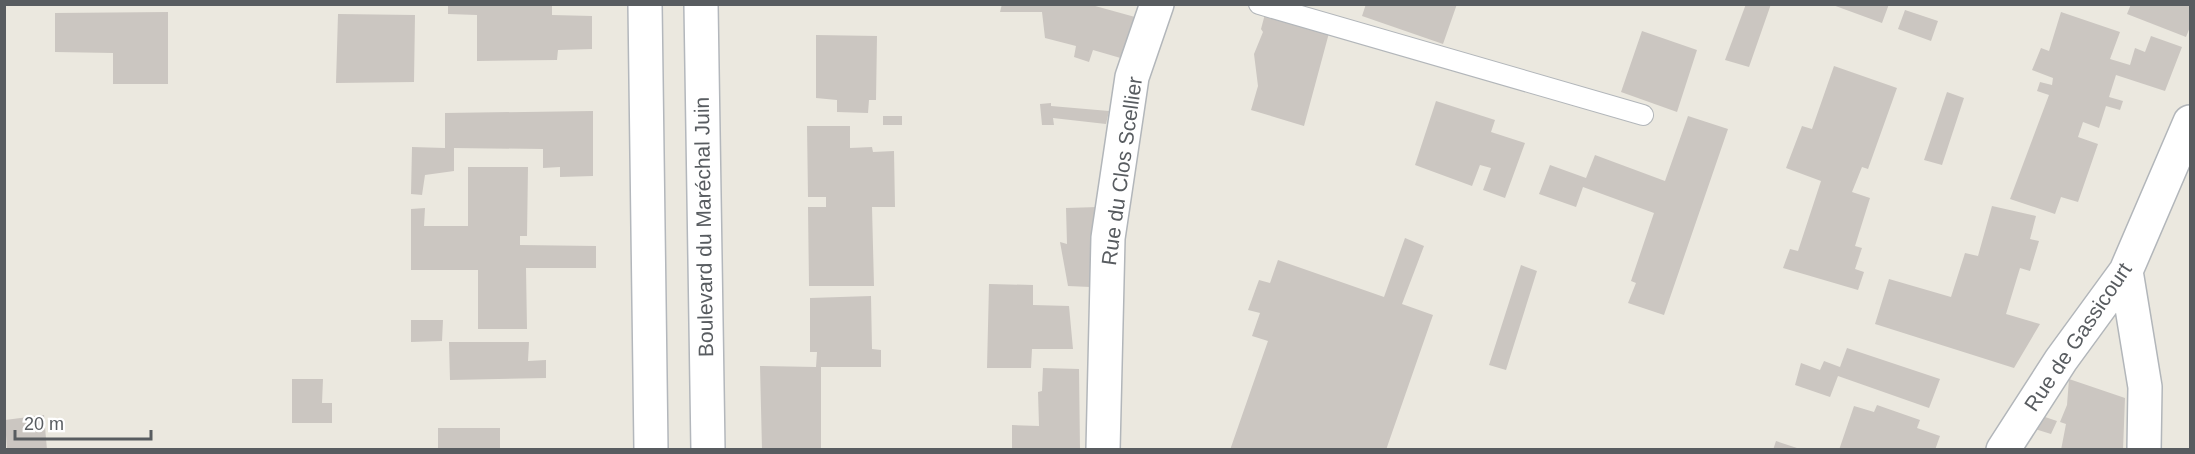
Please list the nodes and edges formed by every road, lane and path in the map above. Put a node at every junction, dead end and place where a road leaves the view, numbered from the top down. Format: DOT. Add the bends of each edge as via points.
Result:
graph roads {
  1 [pos="645,4"];
  2 [pos="701,4"];
  3 [pos="1157,4"];
  4 [pos="1259,4"];
  5 [pos="1643,115"];
  6 [pos="2190,122"];
  7 [pos="2126,271"];
  8 [pos="651,450"];
  9 [pos="708,450"];
  10 [pos="1103,450"];
  11 [pos="2003,450"];
  12 [pos="2144,450"];
  1 -- 8 [label="street"];
  2 -- 9 [label="street, Boulevard du Maréchal Juin"];
  3 -- 10 [label="street, Rue du Clos Scellier" via="1132,77 1108,238"];
  4 -- 5 [label="lane"];
  6 -- 7 [label="street, Rue de Gassicourt"];
  7 -- 11 [label="street, Rue de Gassicourt" via="2061,360"];
  7 -- 12 [label="street" via="2145,387"];
}
